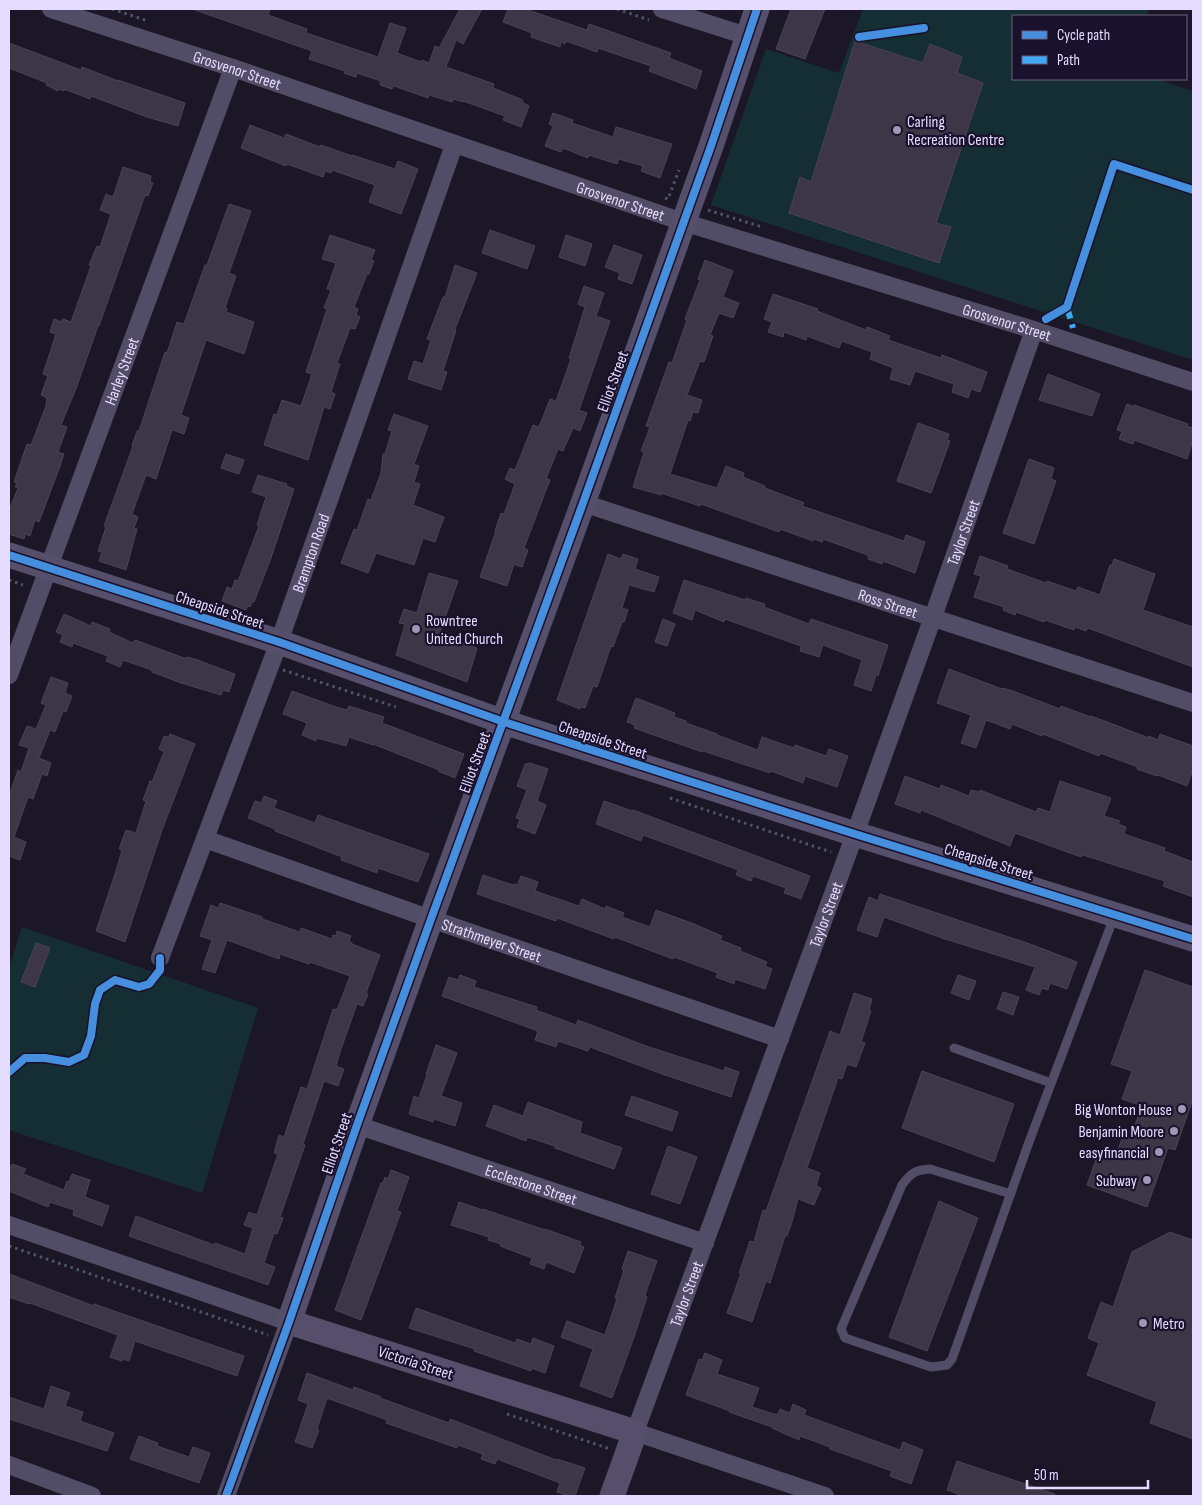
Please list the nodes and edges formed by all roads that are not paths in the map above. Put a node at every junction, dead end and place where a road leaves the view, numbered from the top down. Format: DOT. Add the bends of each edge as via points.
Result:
graph roads {
  1 [pos="51,9"];
  2 [pos="757,9"];
  3 [pos="658,15"];
  4 [pos="747,36"];
  5 [pos="233,68"];
  6 [pos="454,145"];
  7 [pos="683,222"];
  8 [pos="1034,330"];
  9 [pos="1193,382"];
  10 [pos="583,504"];
  11 [pos="9,555"];
  12 [pos="48,567"];
  13 [pos="933,617"];
  14 [pos="279,642"];
  15 [pos="9,675"];
  16 [pos="1193,704"];
  17 [pos="504,722"];
  18 [pos="854,834"];
  19 [pos="205,838"];
  20 [pos="1114,914"];
  21 [pos="431,919"];
  22 [pos="1193,939"];
  23 [pos="160,958"];
  24 [pos="780,1039"];
  25 [pos="954,1048"];
  26 [pos="1052,1083"];
  27 [pos="357,1125"];
  28 [pos="1011,1194"];
  29 [pos="9,1225"];
  30 [pos="705,1243"];
  31 [pos="280,1329"];
  32 [pos="635,1432"];
  33 [pos="9,1465"];
  34 [pos="92,1496"];
  35 [pos="226,1496"];
  36 [pos="612,1496"];
  37 [pos="825,1496"];
  1 -- 5 [label="street, Grosvenor Street"];
  2 -- 4 [label="street, Elliot Street"];
  3 -- 4 [label="street"];
  4 -- 7 [label="street, Elliot Street"];
  5 -- 6 [label="street, Grosvenor Street"];
  5 -- 12 [label="street, Harley Street"];
  6 -- 7 [label="street, Grosvenor Street"];
  6 -- 14 [label="street, Brampton Road"];
  7 -- 8 [label="street, Grosvenor Street"];
  7 -- 10 [label="street, Elliot Street"];
  8 -- 9 [label="street, Grosvenor Street"];
  8 -- 13 [label="street, Taylor Street"];
  10 -- 13 [label="street, Ross Street"];
  10 -- 17 [label="street, Elliot Street"];
  11 -- 12 [label="street, Cheapside Street"];
  12 -- 14 [label="street, Cheapside Street"];
  12 -- 15 [label="street, Harley Street"];
  13 -- 16 [label="street, Ross Street"];
  13 -- 18 [label="street, Taylor Street"];
  14 -- 17 [label="street, Cheapside Street"];
  14 -- 19 [label="street, Brampton Road"];
  17 -- 18 [label="street, Cheapside Street"];
  17 -- 21 [label="street, Elliot Street"];
  18 -- 20 [label="street, Cheapside Street"];
  18 -- 24 [label="street, Taylor Street"];
  19 -- 21 [label="street, Strathmeyer Street"];
  19 -- 23 [label="street, Brampton Road"];
  20 -- 22 [label="street, Cheapside Street"];
  20 -- 26 [label="lane"];
  21 -- 24 [label="street, Strathmeyer Street"];
  21 -- 27 [label="street, Elliot Street"];
  24 -- 30 [label="street, Taylor Street"];
  25 -- 26 [label="lane"];
  26 -- 28 [label="lane"];
  27 -- 30 [label="street, Ecclestone Street"];
  27 -- 31 [label="street, Elliot Street"];
  28 -- 28 [label="lane" via="952,1359 947,1365 931,1367 845,1338 841,1329 902,1184 910,1174 930,1169"];
  29 -- 31 [label="street, Victoria Street"];
  30 -- 32 [label="street, Taylor Street"];
  31 -- 32 [label="street, Victoria Street"];
  31 -- 35 [label="street, Elliot Street"];
  32 -- 36 [label="street, Taylor Street"];
  32 -- 37 [label="street, Victoria Street"];
  33 -- 34 [label="street"];
}
